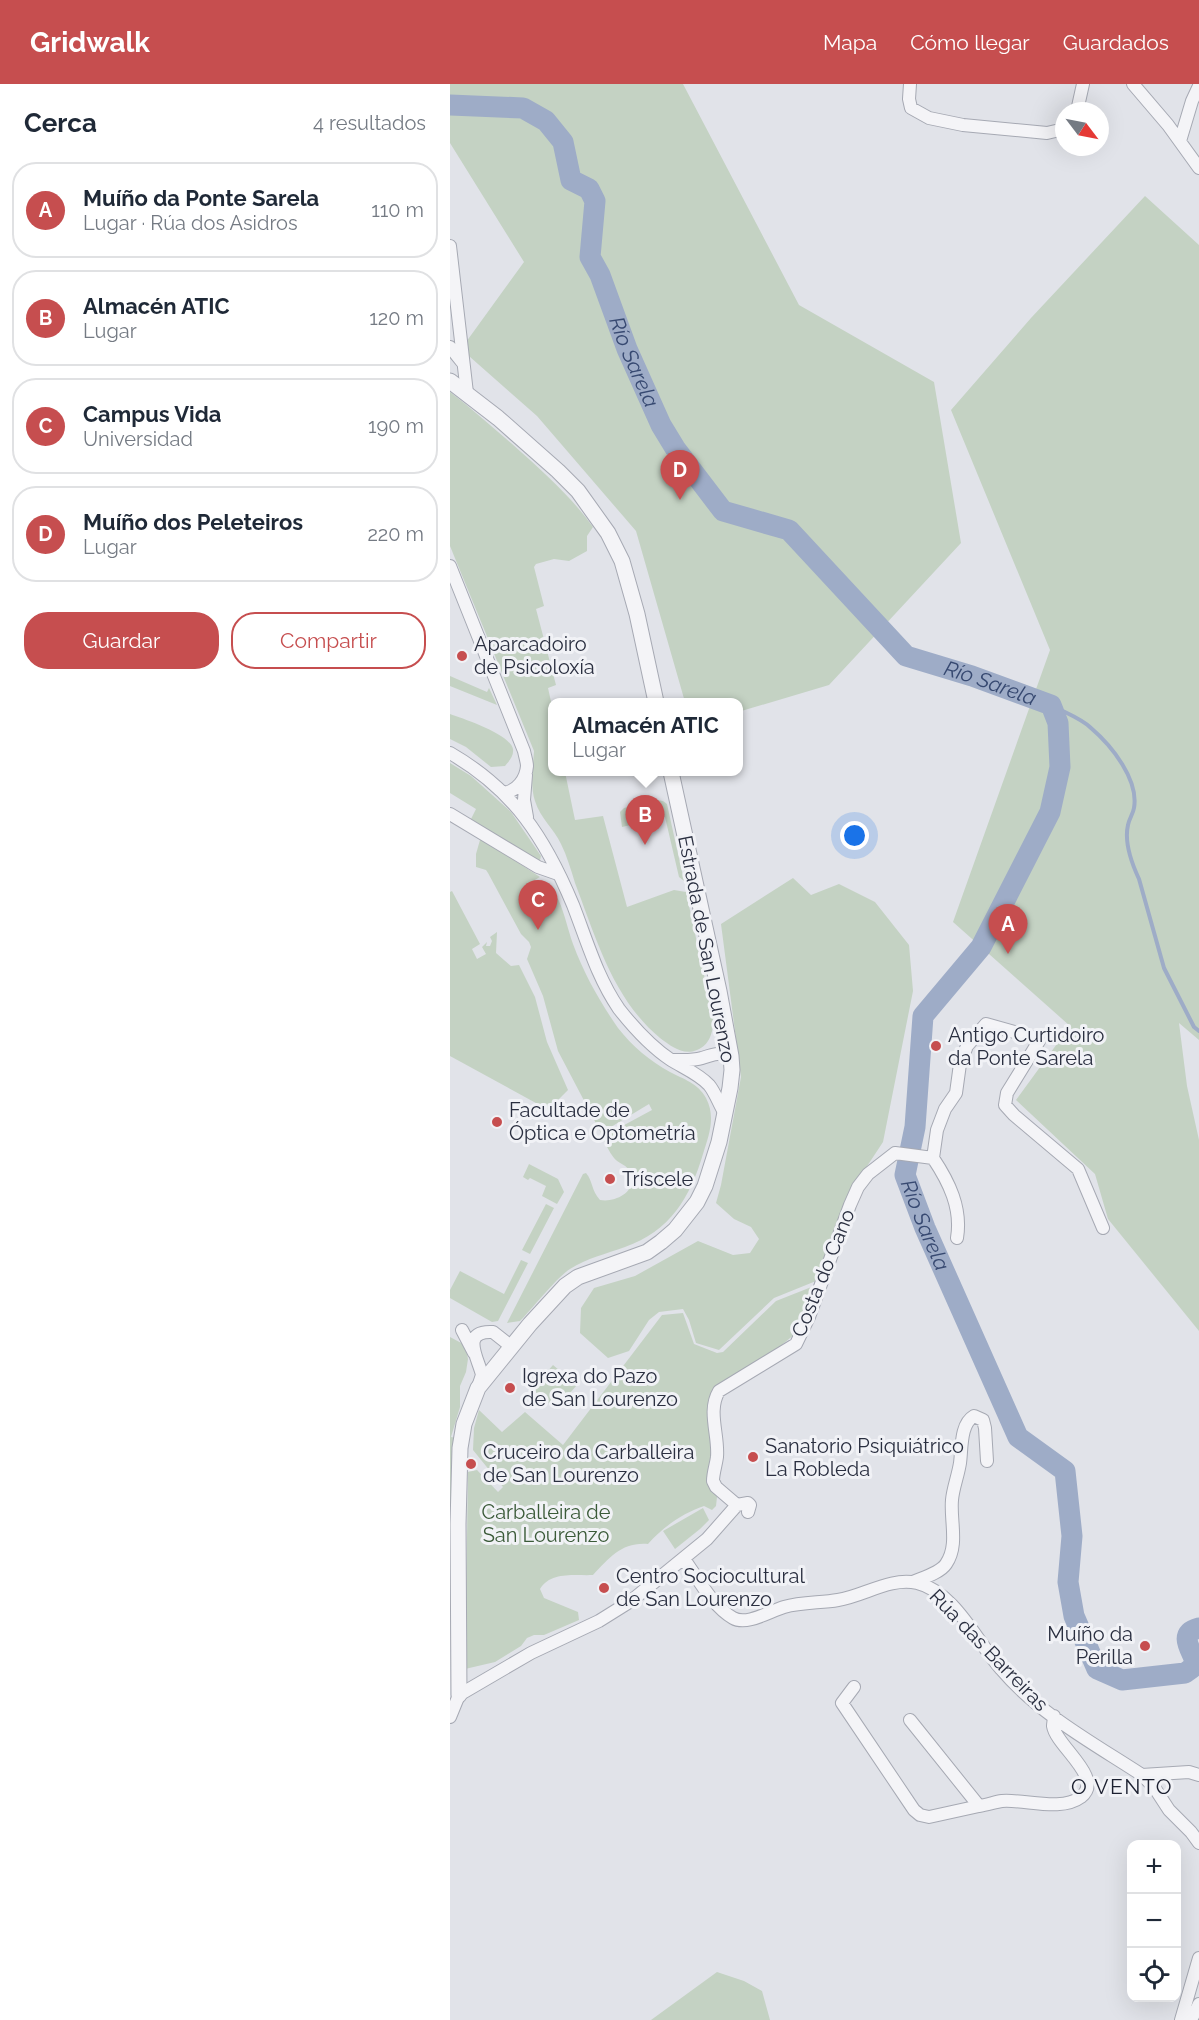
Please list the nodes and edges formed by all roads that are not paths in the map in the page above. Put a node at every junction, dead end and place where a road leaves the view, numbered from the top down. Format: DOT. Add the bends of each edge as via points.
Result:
graph roads {
  1 [pos="910,84"];
  2 [pos="1083,84"];
  3 [pos="1133,84"];
  4 [pos="1199,86"];
  5 [pos="1079,102"];
  6 [pos="1055,131"];
  7 [pos="1180,141"];
  8 [pos="1199,168"];
  9 [pos="450,246"];
  10 [pos="450,347"];
  11 [pos="462,362"];
  12 [pos="450,381"];
  13 [pos="467,393"];
  14 [pos="450,566"];
  15 [pos="655,698"];
  16 [pos="524,751"];
  17 [pos="450,753"];
  18 [pos="527,765"];
  19 [pos="672,776"];
  20 [pos="504,793"];
  21 [pos="450,814"];
  22 [pos="529,822"];
  23 [pos="558,874"];
  24 [pos="731,1056"];
  25 [pos="701,1058"];
  26 [pos="672,1060"];
  27 [pos="731,1078"];
  28 [pos="705,1082"];
  29 [pos="724,1112"];
  30 [pos="930,1158"];
  31 [pos="1103,1228"];
  32 [pos="957,1238"];
  33 [pos="450,1324"];
  34 [pos="462,1330"];
  35 [pos="482,1333"];
  36 [pos="512,1347"];
  37 [pos="473,1351"];
  38 [pos="494,1368"];
  39 [pos="478,1388"];
  40 [pos="987,1461"];
  41 [pos="736,1505"];
  42 [pos="748,1512"];
  43 [pos="684,1559"];
  44 [pos="913,1582"];
  45 [pos="854,1687"];
  46 [pos="455,1695"];
  47 [pos="1054,1716"];
  48 [pos="450,1717"];
  49 [pos="910,1720"];
  50 [pos="1199,1774"];
  51 [pos="1142,1775"];
  52 [pos="980,1806"];
  53 [pos="1199,1843"];
  54 [pos="1199,1958"];
  55 [pos="1199,2004"];
  56 [pos="1181,2020"];
  57 [pos="1191,2020"];
  1 -- 6 [label="street" via="911,108 929,118 963,125"];
  2 -- 5 [label="street"];
  3 -- 7 [label="street"];
  4 -- 7 [label="street"];
  7 -- 8 [label="street"];
  9 -- 11 [label="street"];
  10 -- 11 [label="street"];
  11 -- 13 [label="street"];
  12 -- 13 [label="street"];
  13 -- 15 [label="street" via="558,471 578,491 608,533 622,561"];
  14 -- 16 [label="street"];
  16 -- 18 [label="street"];
  16 -- 20 [label="street" via="514,781"];
  17 -- 20 [label="street"];
  18 -- 20 [label="street" via="521,783"];
  18 -- 22 [label="street" via="524,800"];
  19 -- 24 [label="street, Estrada de San Lourenzo"];
  20 -- 22 [label="street"];
  21 -- 23 [label="street" via="538,867"];
  22 -- 23 [label="street"];
  23 -- 26 [label="street" via="596,969 619,1008 640,1034"];
  24 -- 25 [label="street" via="720,1052"];
  24 -- 27 [label="street, Estrada de San Lourenzo"];
  25 -- 26 [label="street"];
  25 -- 28 [label="street" via="699,1072"];
  26 -- 28 [label="street"];
  27 -- 28 [label="street" via="720,1087"];
  27 -- 29 [label="street, Estrada de San Lourenzo"];
  28 -- 29 [label="street"];
  29 -- 36 [label="street, Estrada de San Lourenzo" via="705,1186 675,1230 646,1252 578,1278 565,1287"];
  30 -- 31 [label="street" via="945,1109 956,1093 967,1046 986,1024 1036,1038 1039,1041 1007,1093 1005,1105 1078,1169"];
  30 -- 32 [label="street" via="950,1185"];
  30 -- 41 [label="street, Costa do Cano" via="895,1153 868,1174 850,1205 796,1344 719,1391 715,1398 717,1459 713,1481"];
  33 -- 34 [label="street"];
  34 -- 35 [label="street"];
  34 -- 37 [label="street"];
  35 -- 36 [label="street" via="498,1334"];
  35 -- 37 [label="street" via="474,1341"];
  36 -- 38 [label="street, Estrada de San Lourenzo"];
  37 -- 38 [label="street"];
  37 -- 39 [label="street" via="482,1375"];
  38 -- 39 [label="street, Estrada de San Lourenzo"];
  39 -- 46 [label="street, Estrada de San Lourenzo" via="464,1424 460,1448"];
  40 -- 44 [label="street" via="983,1420 974,1416 968,1420 962,1440 952,1500 954,1532 948,1562"];
  41 -- 42 [label="street, Costa do Cano" via="748,1503"];
  41 -- 43 [label="street"];
  43 -- 44 [label="street" via="720,1609 734,1620 745,1621 786,1606 839,1600 893,1583"];
  43 -- 46 [label="street" via="631,1601 598,1621"];
  44 -- 47 [label="street, Rúa das Barreiras" via="946,1600 1001,1669"];
  45 -- 52 [label="street" via="842,1703 914,1810 928,1817"];
  46 -- 48 [label="street"];
  47 -- 51 [label="street, Rúa das Barreiras"];
  47 -- 52 [label="street" via="1053,1727 1087,1777 1085,1793 1077,1800 1060,1804 1003,1801"];
  49 -- 52 [label="street"];
  50 -- 51 [label="street"];
  51 -- 53 [label="street, Rúa das Barreiras"];
  54 -- 56 [label="street"];
  55 -- 57 [label="street"];
}
